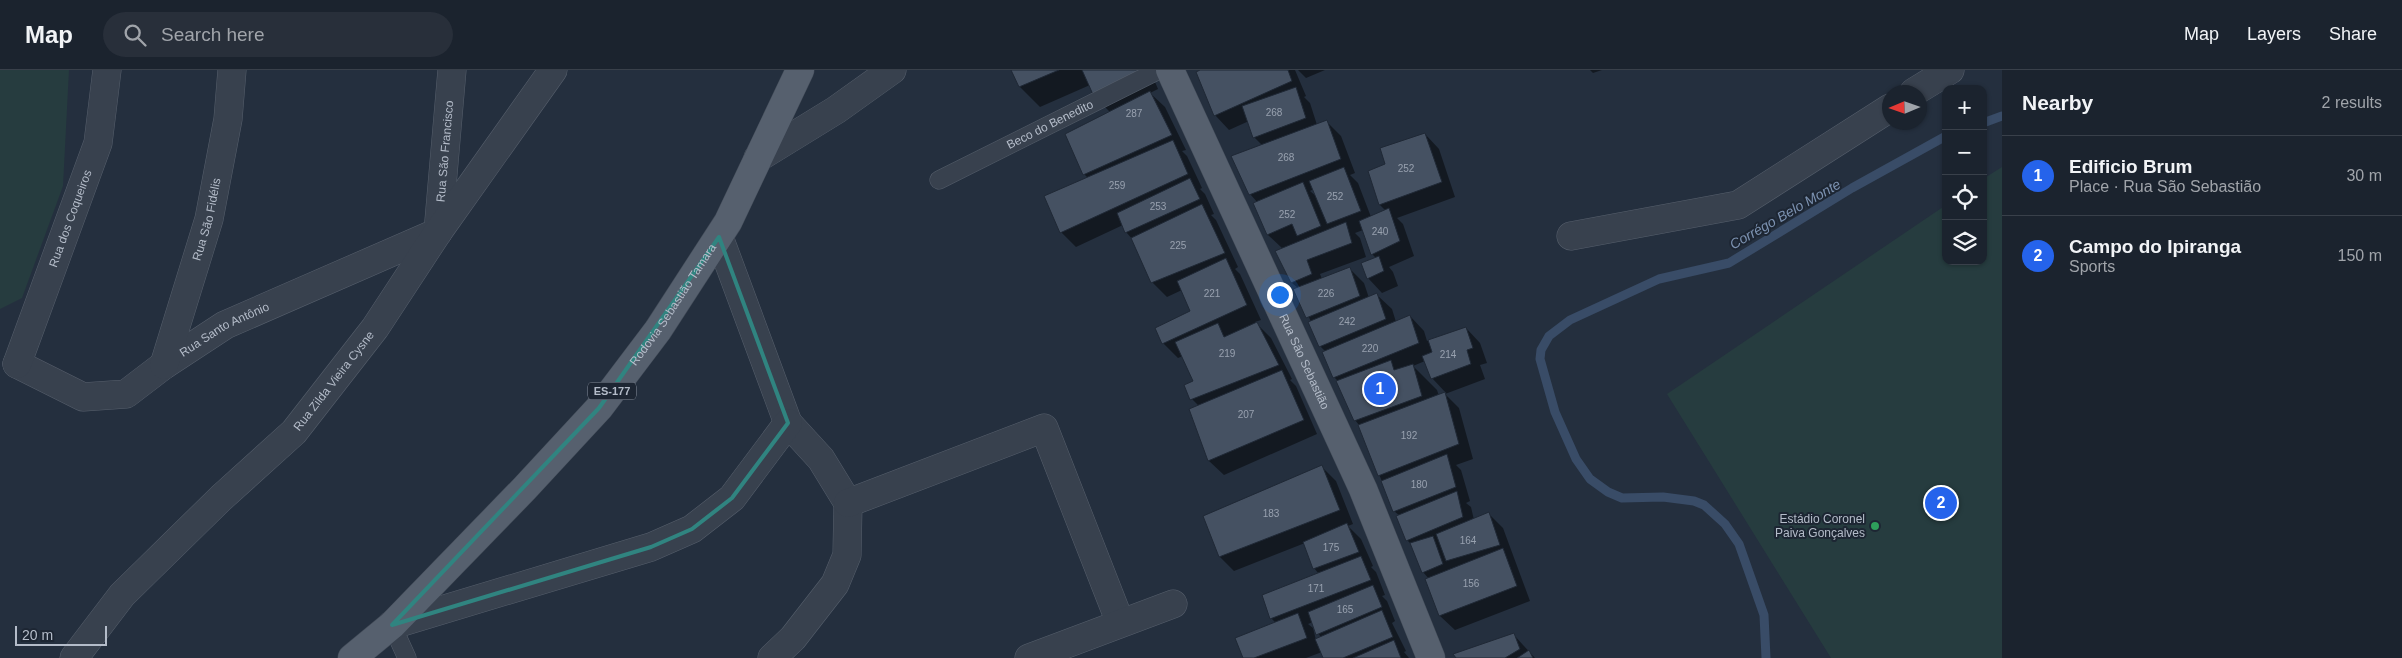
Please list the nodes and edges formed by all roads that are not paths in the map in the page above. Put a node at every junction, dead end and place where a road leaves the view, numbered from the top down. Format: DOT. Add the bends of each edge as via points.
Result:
graph roads {
  1 [pos="107,70"];
  2 [pos="232,70"];
  3 [pos="452,70"];
  4 [pos="553,70"];
  5 [pos="800,70"];
  6 [pos="892,70"];
  7 [pos="1159,70"];
  8 [pos="1170,70"];
  9 [pos="1950,70"];
  10 [pos="1925,85"];
  11 [pos="1882,113"];
  12 [pos="758,158"];
  13 [pos="939,180"];
  14 [pos="438,232"];
  15 [pos="1571,236"];
  16 [pos="719,237"];
  17 [pos="164,365"];
  18 [pos="9,368"];
  19 [pos="788,423"];
  20 [pos="848,503"];
  21 [pos="1173,604"];
  22 [pos="1120,622"];
  23 [pos="392,625"];
  24 [pos="74,658"];
  25 [pos="352,658"];
  26 [pos="407,658"];
  27 [pos="772,658"];
  28 [pos="1029,658"];
  29 [pos="1431,658"];
  1 -- 18 [label="street, Rua dos Coqueiros" via="98,143"];
  2 -- 17 [label="street, Rua São Fidélis" via="228,119 209,219"];
  3 -- 14 [label="street, Rua São Francisco"];
  4 -- 14 [label="street, Rua Zilda Vieira Cysne"];
  5 -- 12 [label="main road, Rodovia Sebastião Tamara / ES-177"];
  6 -- 12 [label="street" via="836,110"];
  7 -- 13 [label="lane, Beco do Benedito"];
  8 -- 29 [label="main road, Rua São Sebastião" via="1363,489"];
  9 -- 10 [label="street"];
  11 -- 15 [label="street" via="1738,205"];
  12 -- 16 [label="main road, Rodovia Sebastião Tamara / ES-177"];
  14 -- 17 [label="street, Rua Santo Antônio" via="225,325"];
  14 -- 24 [label="street, Rua Zilda Vieira Cysne" via="375,328 294,432 122,595"];
  16 -- 19 [label="street"];
  16 -- 23 [label="main road, Rodovia Sebastião Tamara / ES-177" via="658,330 599,408"];
  17 -- 18 [label="street, Rua Santo Antônio" via="126,394 83,397"];
  19 -- 20 [label="street" via="822,459"];
  19 -- 23 [label="street" via="732,498 692,529 651,547"];
  20 -- 22 [label="street" via="1044,428"];
  20 -- 27 [label="street" via="847,555 835,584 793,638"];
  21 -- 22 [label="street"];
  22 -- 28 [label="street"];
  23 -- 25 [label="main road, Rodovia Sebastião Tamara / ES-177"];
  23 -- 26 [label="lane"];
}
